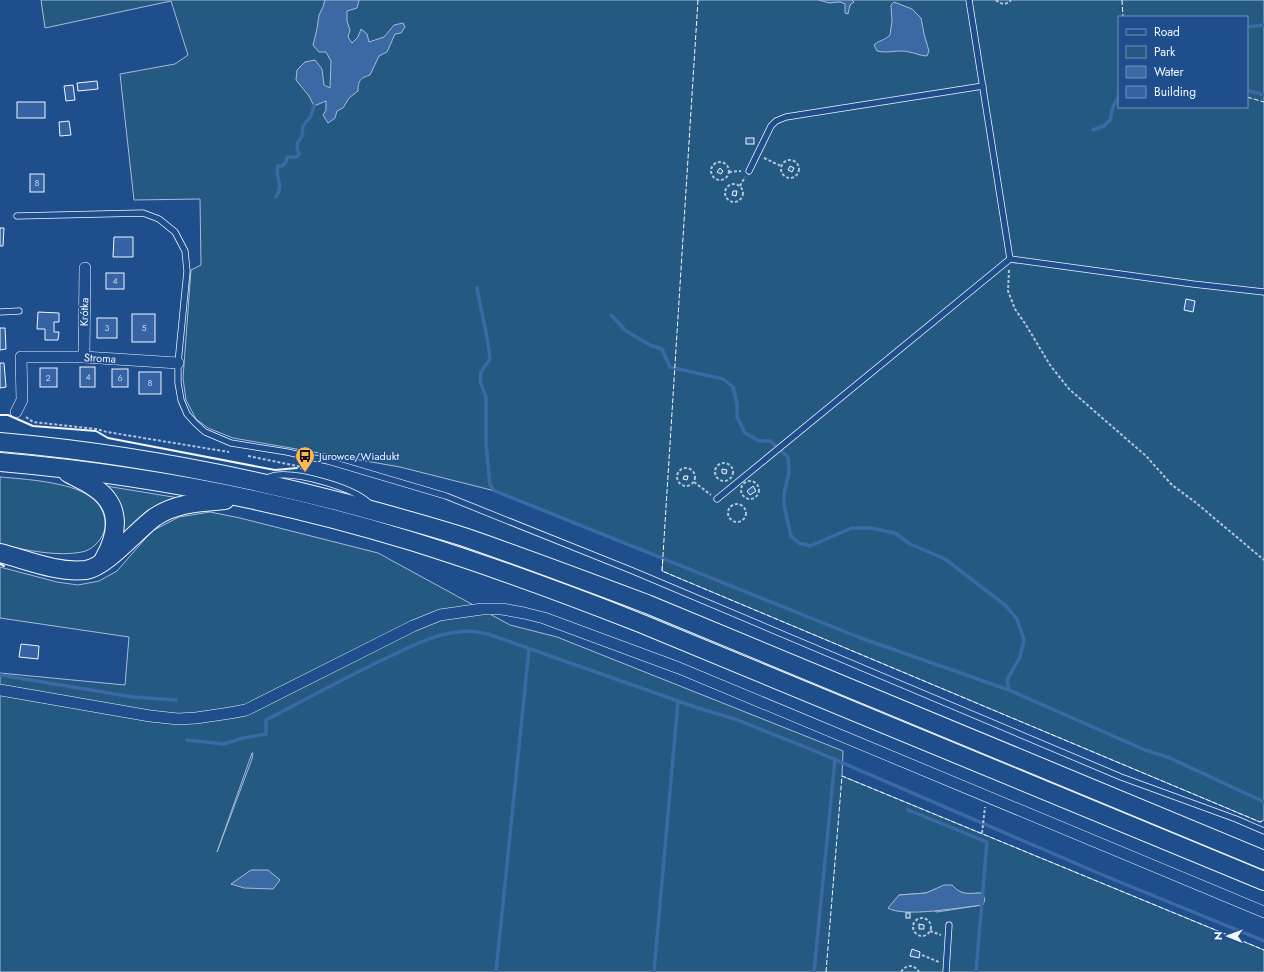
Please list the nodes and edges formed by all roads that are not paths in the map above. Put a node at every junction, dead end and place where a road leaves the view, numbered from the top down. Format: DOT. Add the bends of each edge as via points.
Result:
graph roads {
  1 [pos="969,0"];
  2 [pos="983,86"];
  3 [pos="749,171"];
  4 [pos="17,216"];
  5 [pos="1010,259"];
  6 [pos="85,268"];
  7 [pos="1264,292"];
  8 [pos="19,311"];
  9 [pos="0,312"];
  10 [pos="84,357"];
  11 [pos="178,363"];
  12 [pos="16,412"];
  13 [pos="0,442"];
  14 [pos="0,462"];
  15 [pos="58,467"];
  16 [pos="244,499"];
  17 [pos="717,499"];
  18 [pos="0,553"];
  19 [pos="103,562"];
  20 [pos="0,690"];
  21 [pos="1264,831"];
  22 [pos="1264,860"];
  23 [pos="1264,881"];
  24 [pos="1264,912"];
  25 [pos="948,925"];
  26 [pos="946,972"];
  1 -- 2 [label="lane"];
  2 -- 3 [label="lane" via="786,117 771,126"];
  2 -- 5 [label="lane"];
  4 -- 11 [label="lane" via="143,213 159,219 175,232 185,251 187,271"];
  5 -- 7 [label="lane"];
  5 -- 17 [label="lane"];
  6 -- 10 [label="street, Krótka"];
  8 -- 9 [label="lane"];
  10 -- 11 [label="street, Stroma"];
  10 -- 12 [label="street, Stroma" via="21,357 22,400"];
  11 -- 21 [label="lane" via="178,384 187,414 205,432 220,439 328,461 446,496 633,571 1122,777"];
  13 -- 22 [label="highway" via="117,456 203,470 373,510 462,537 647,604"];
  14 -- 15 [label="highway"];
  15 -- 16 [label="highway"];
  15 -- 19 [label="highway" via="96,488 114,510 116,528 112,546"];
  16 -- 19 [label="highway" via="176,506 156,517"];
  16 -- 23 [label="highway" via="410,541 562,592 723,656"];
  18 -- 19 [label="highway" via="69,570 88,570"];
  20 -- 24 [label="street" via="171,718 224,714 246,710 440,615 482,609 524,613 679,668"];
  25 -- 26 [label="lane"];
}
